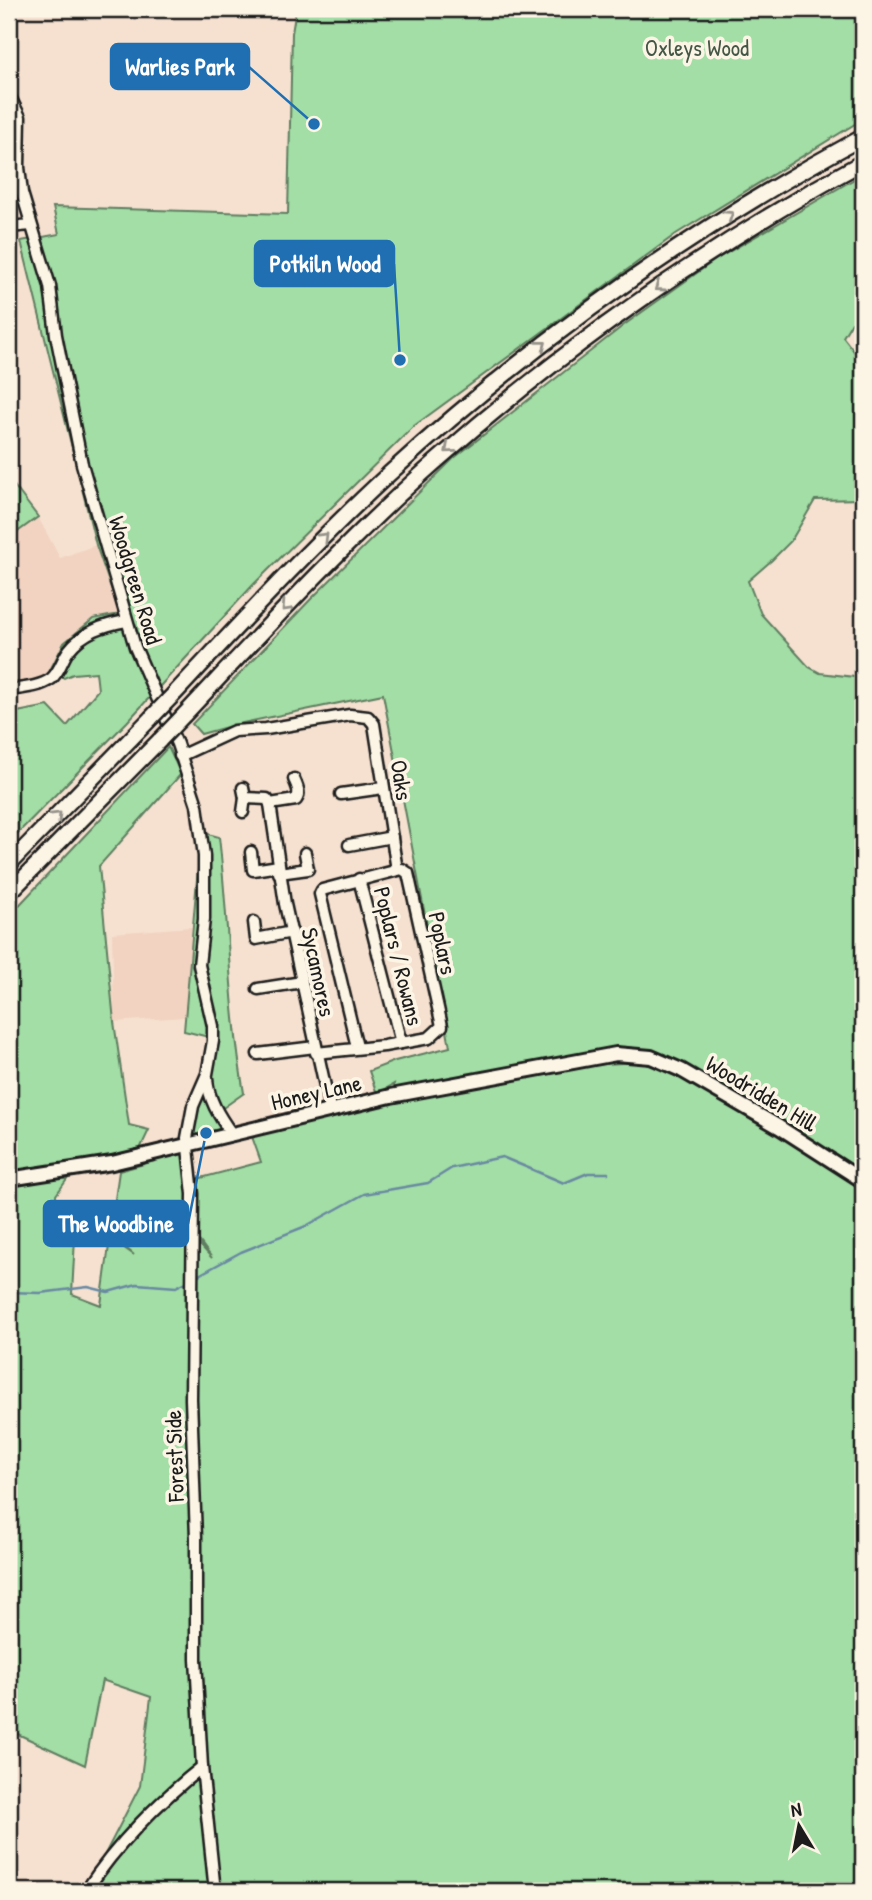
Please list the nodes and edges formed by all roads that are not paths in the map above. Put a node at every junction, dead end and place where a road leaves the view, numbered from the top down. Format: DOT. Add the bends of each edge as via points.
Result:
graph roads {
  1 [pos="9,95"];
  2 [pos="863,137"];
  3 [pos="863,162"];
  4 [pos="31,225"];
  5 [pos="9,227"];
  6 [pos="126,621"];
  7 [pos="9,690"];
  8 [pos="180,756"];
  9 [pos="294,779"];
  10 [pos="383,788"];
  11 [pos="341,794"];
  12 [pos="270,804"];
  13 [pos="243,812"];
  14 [pos="392,837"];
  15 [pos="349,845"];
  16 [pos="251,852"];
  17 [pos="305,853"];
  18 [pos="9,864"];
  19 [pos="36,867"];
  20 [pos="279,869"];
  21 [pos="397,870"];
  22 [pos="359,879"];
  23 [pos="9,892"];
  24 [pos="9,902"];
  25 [pos="254,922"];
  26 [pos="292,932"];
  27 [pos="302,982"];
  28 [pos="258,989"];
  29 [pos="401,1043"];
  30 [pos="357,1047"];
  31 [pos="316,1050"];
  32 [pos="258,1054"];
  33 [pos="635,1054"];
  34 [pos="207,1074"];
  35 [pos="330,1110"];
  36 [pos="231,1133"];
  37 [pos="188,1145"];
  38 [pos="9,1179"];
  39 [pos="863,1181"];
  40 [pos="202,1767"];
  41 [pos="86,1891"];
  42 [pos="218,1891"];
  1 -- 4 [label="street, Woodgreen Road" via="20,117 19,167"];
  18 -- 2 [label="highway, one-way, bridge" via="365,497 497,380 648,267"];
  3 -- 19 [label="highway, one-way, bridge" via="679,272 536,377 442,456 305,587"];
  4 -- 5 [label="street"];
  4 -- 6 [label="street, Woodgreen Road" via="50,286 82,464"];
  6 -- 7 [label="street" via="100,626 86,635 69,650 55,677"];
  6 -- 8 [label="street, Woodgreen Road"];
  8 -- 10 [label="street, Oaks" via="234,731 350,715 368,718 374,724"];
  8 -- 34 [label="street, Woodgreen Road" via="197,805 204,856 199,965 213,1027"];
  9 -- 12 [label="street" via="299,790 296,800"];
  10 -- 11 [label="street"];
  10 -- 14 [label="street, Oaks"];
  12 -- 13 [label="street" via="244,793"];
  12 -- 20 [label="street, Sycamores"];
  14 -- 15 [label="street"];
  14 -- 21 [label="street, Oaks"];
  16 -- 20 [label="street" via="253,870"];
  17 -- 20 [label="street" via="308,869"];
  19 -- 23 [label="highway"];
  19 -- 24 [label="highway"];
  20 -- 26 [label="street, Sycamores"];
  21 -- 22 [label="street"];
  21 -- 29 [label="street, Poplars" via="408,873 442,1026 429,1038"];
  22 -- 29 [label="street, Poplars / Rowans"];
  22 -- 30 [label="street" via="320,894"];
  25 -- 26 [label="street" via="257,939"];
  26 -- 27 [label="street, Sycamores"];
  27 -- 28 [label="street"];
  27 -- 31 [label="street, Sycamores"];
  29 -- 30 [label="street"];
  30 -- 31 [label="street"];
  31 -- 32 [label="street"];
  31 -- 35 [label="street, Sycamores"];
  33 -- 35 [label="main road, Honey Lane"];
  33 -- 39 [label="main road, Woodridden Hill" via="681,1070"];
  34 -- 36 [label="street, Woodgreen Road" via="209,1094"];
  34 -- 37 [label="street, Woodgreen Road" via="193,1106"];
  35 -- 36 [label="main road, Honey Lane"];
  36 -- 37 [label="main road, Honey Lane"];
  37 -- 38 [label="main road, Honey Lane" via="112,1164"];
  37 -- 40 [label="street, Forest Side" via="193,1194 191,1399"];
  40 -- 41 [label="street" via="117,1850"];
  40 -- 42 [label="street, Forest Side"];
}
